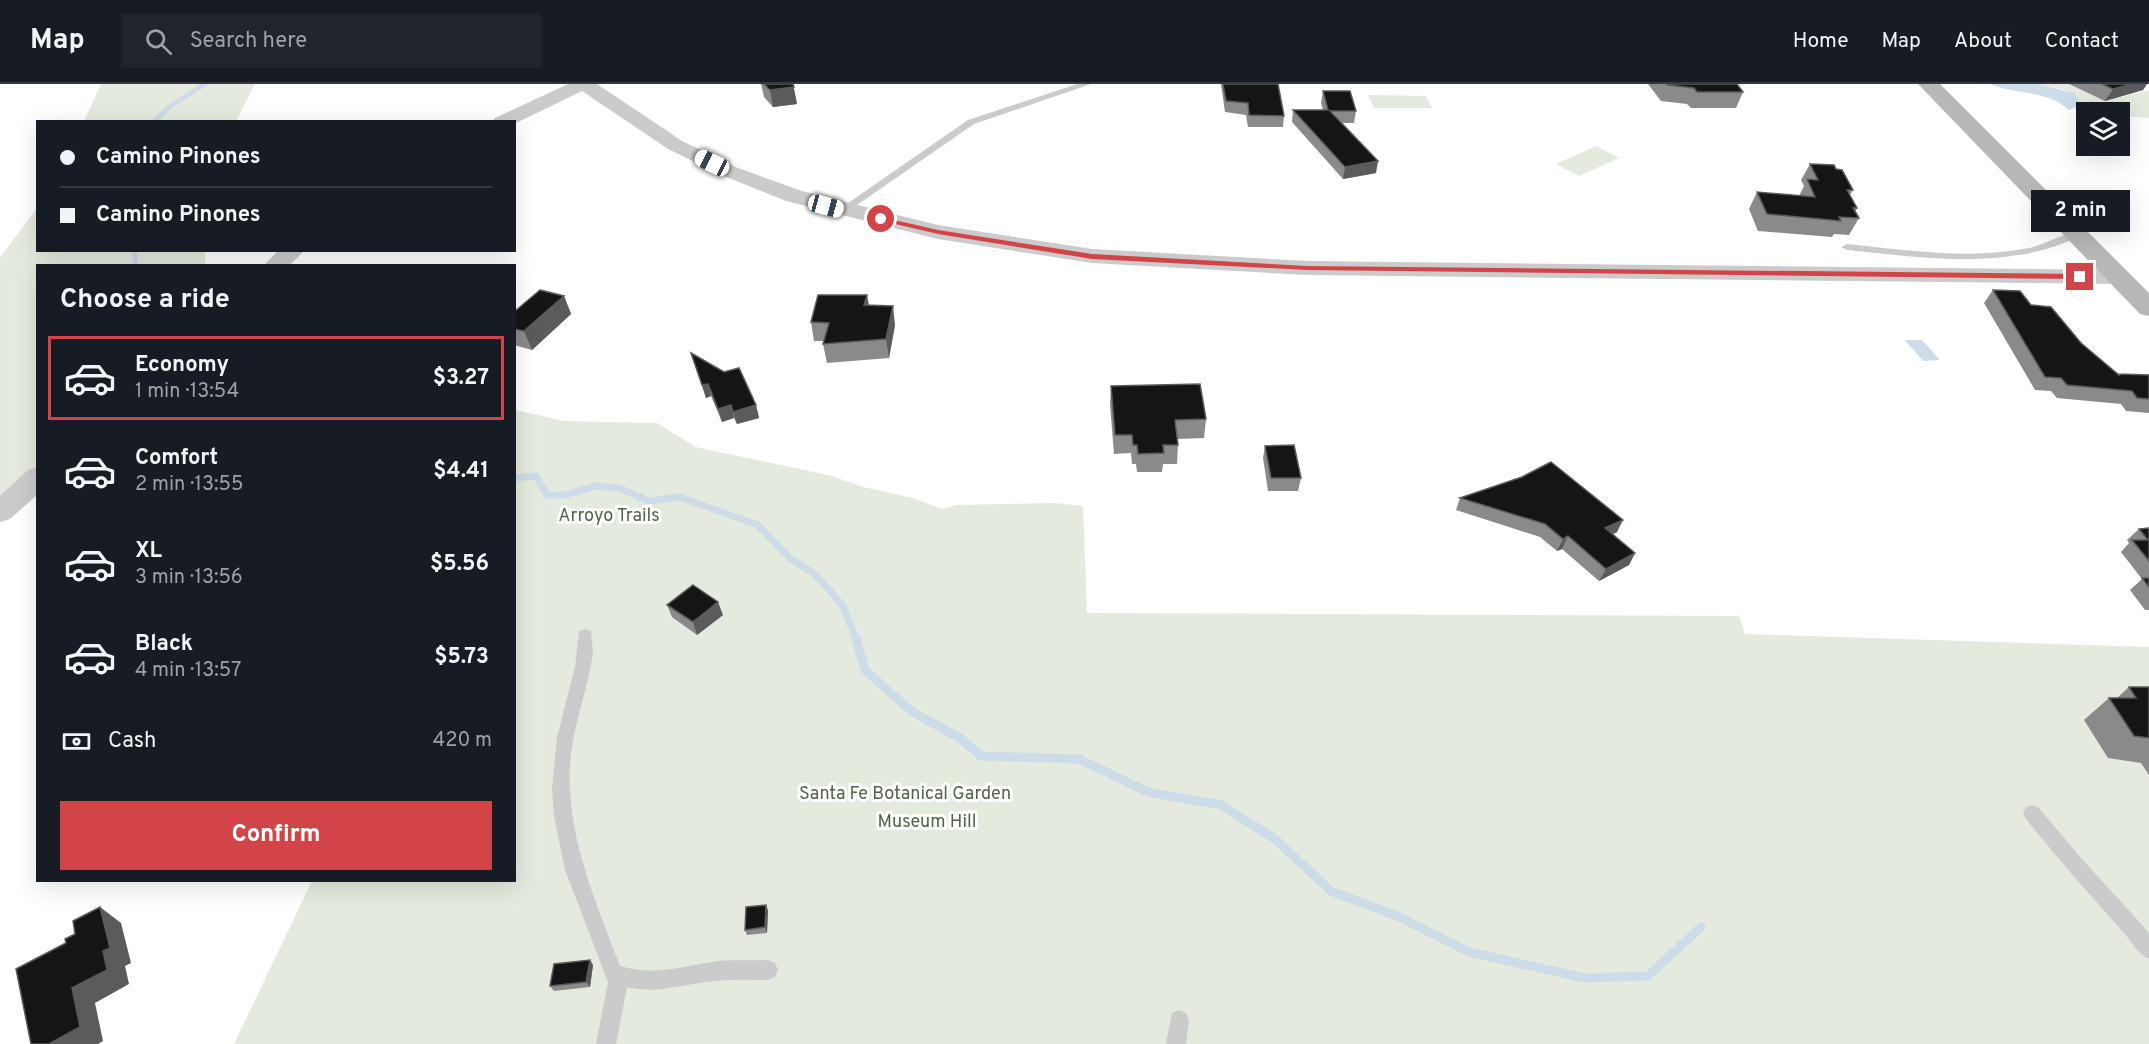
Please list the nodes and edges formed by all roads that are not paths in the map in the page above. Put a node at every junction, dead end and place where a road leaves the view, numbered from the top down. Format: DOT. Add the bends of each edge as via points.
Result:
graph roads {
  1 [pos="584,84"];
  2 [pos="1086,84"];
  3 [pos="1928,84"];
  4 [pos="506,120"];
  5 [pos="843,210"];
  6 [pos="2077,234"];
  7 [pos="1847,247"];
  8 [pos="292,252"];
  9 [pos="276,264"];
  10 [pos="2119,277"];
  11 [pos="2149,308"];
  12 [pos="36,479"];
  13 [pos="0,512"];
  14 [pos="585,635"];
  15 [pos="2032,813"];
  16 [pos="2149,950"];
  17 [pos="768,970"];
  18 [pos="619,975"];
  19 [pos="1179,1020"];
  20 [pos="606,1044"];
  21 [pos="1176,1044"];
  1 -- 4 [label="street"];
  1 -- 5 [label="street" via="675,144 731,172"];
  2 -- 5 [label="lane" via="971,122"];
  3 -- 6 [label="street"];
  5 -- 10 [label="street" via="938,232 1092,256 1273,266"];
  6 -- 7 [label="lane" via="2062,243 2027,253 1936,256"];
  6 -- 10 [label="street"];
  8 -- 9 [label="street"];
  10 -- 11 [label="street"];
  12 -- 13 [label="street"];
  14 -- 18 [label="lane" via="584,669 562,760 562,826 613,974"];
  15 -- 16 [label="lane"];
  17 -- 18 [label="lane" via="714,971 642,981"];
  18 -- 20 [label="lane"];
  19 -- 21 [label="lane"];
}
